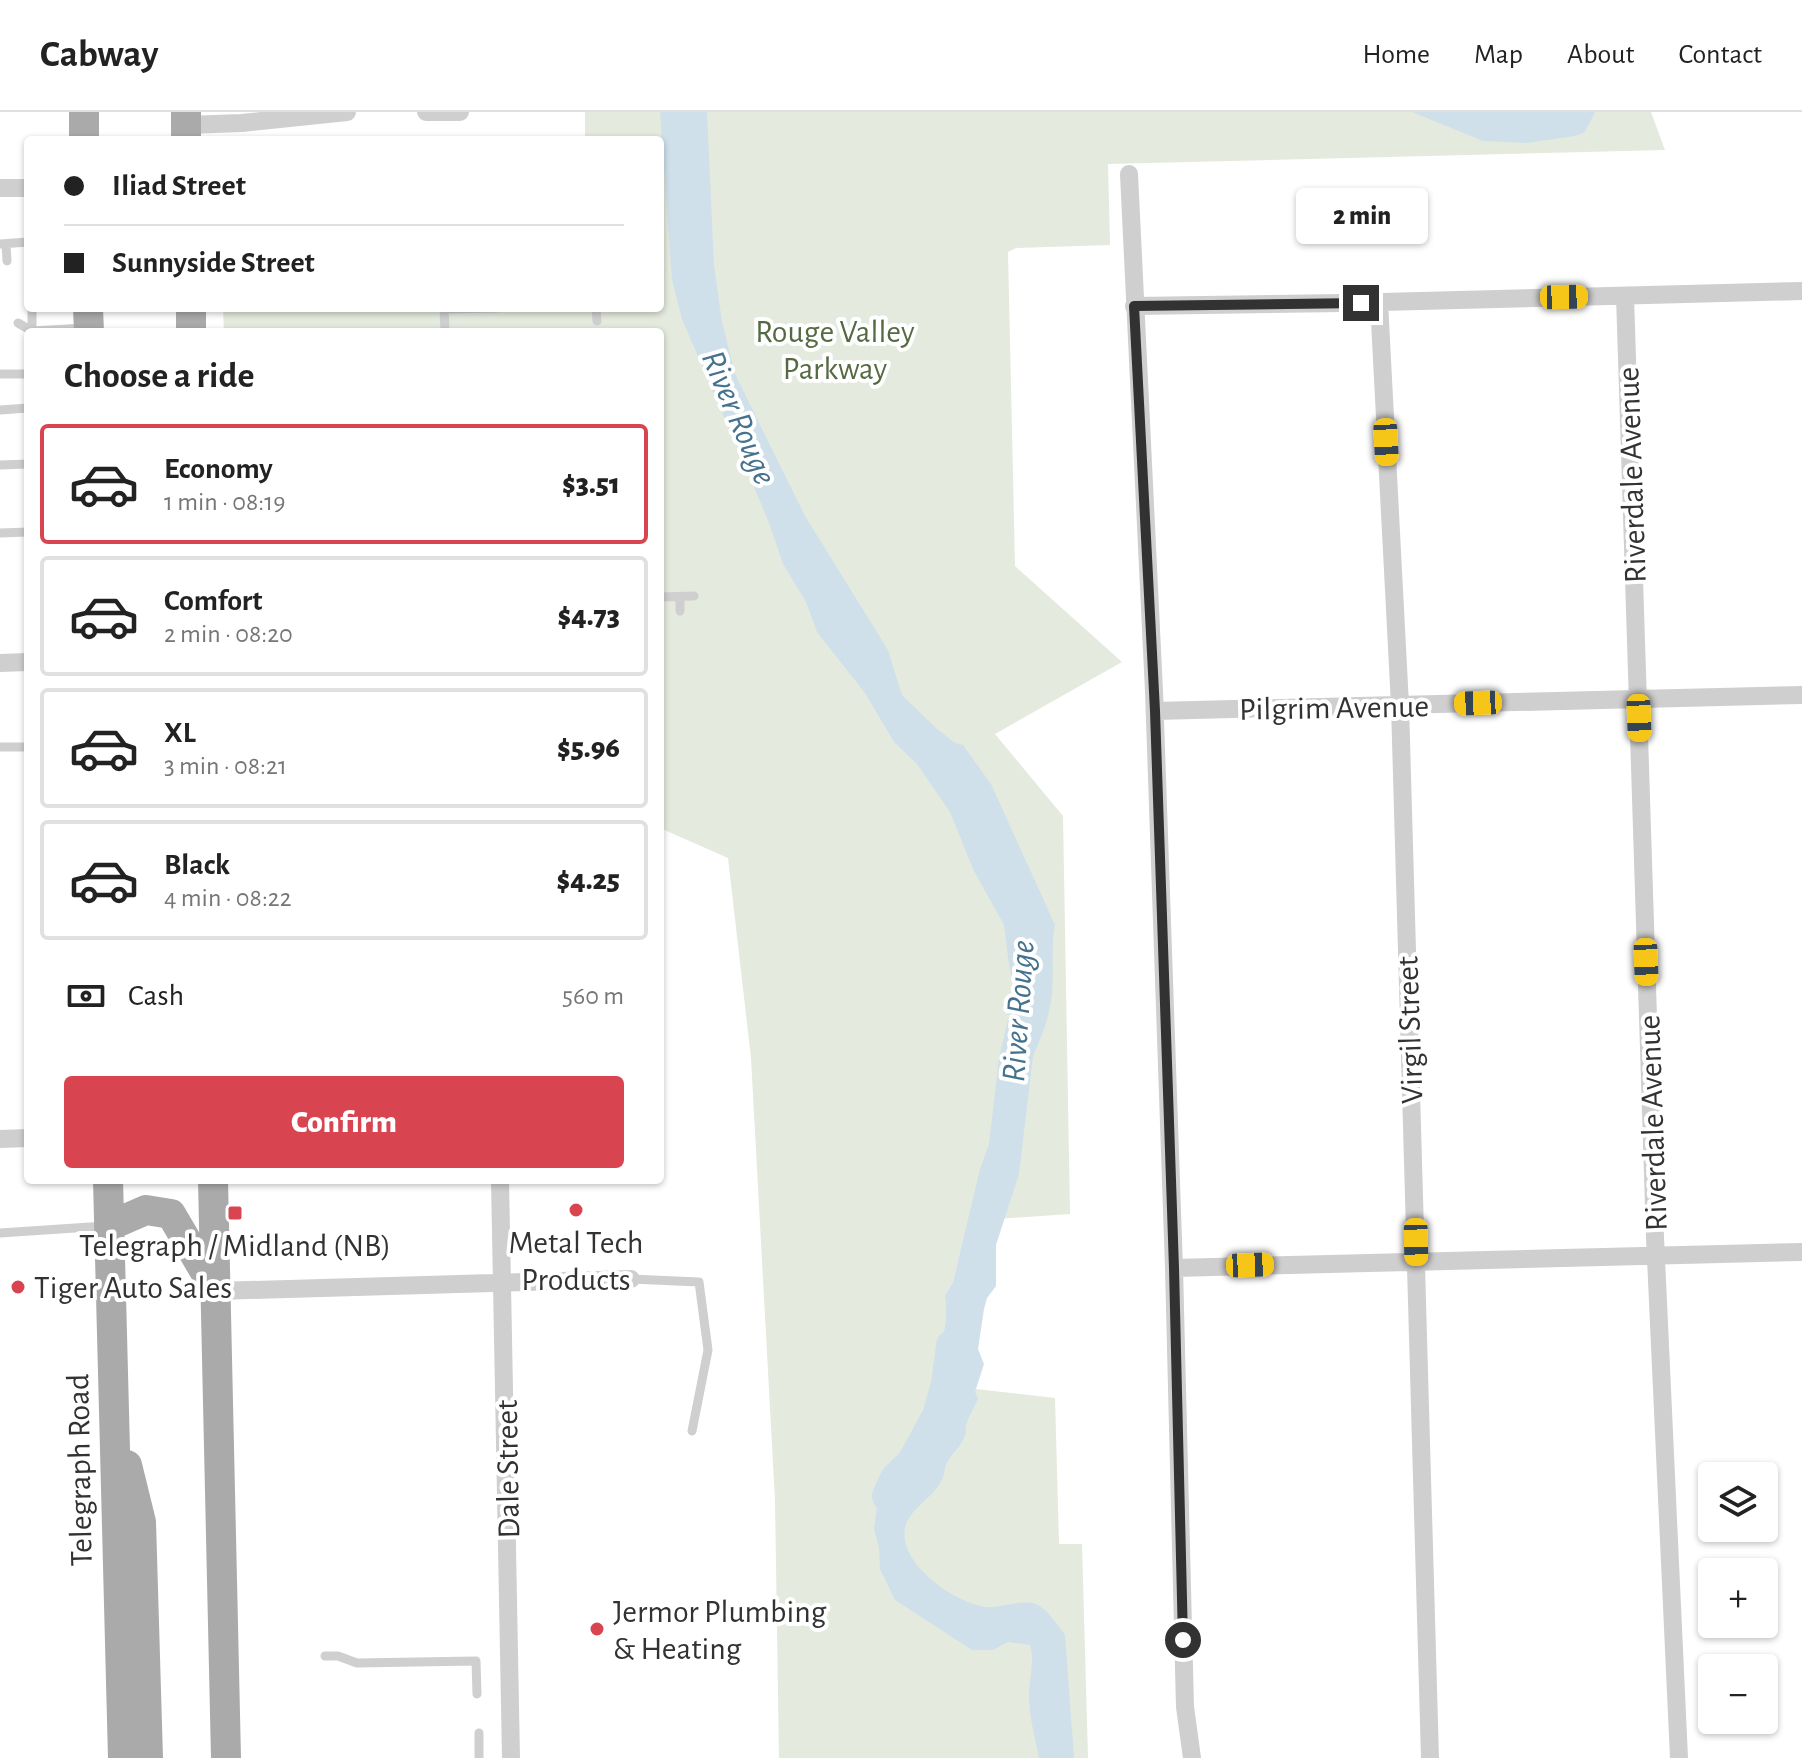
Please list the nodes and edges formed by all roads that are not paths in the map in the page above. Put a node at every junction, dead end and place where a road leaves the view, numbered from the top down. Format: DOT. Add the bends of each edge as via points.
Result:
graph roads {
  1 [pos="84,112"];
  2 [pos="347,112"];
  3 [pos="426,112"];
  4 [pos="460,112"];
  5 [pos="186,126"];
  6 [pos="84,136"];
  7 [pos="1129,174"];
  8 [pos="0,188"];
  9 [pos="24,188"];
  10 [pos="24,242"];
  11 [pos="3,244"];
  12 [pos="7,261"];
  13 [pos="1802,291"];
  14 [pos="1625,296"];
  15 [pos="1379,302"];
  16 [pos="1134,306"];
  17 [pos="596,312"];
  18 [pos="597,321"];
  19 [pos="18,323"];
  20 [pos="88,323"];
  21 [pos="27,328"];
  22 [pos="53,328"];
  23 [pos="0,374"];
  24 [pos="24,374"];
  25 [pos="24,408"];
  26 [pos="0,410"];
  27 [pos="24,464"];
  28 [pos="0,465"];
  29 [pos="24,532"];
  30 [pos="0,533"];
  31 [pos="694,596"];
  32 [pos="664,597"];
  33 [pos="680,597"];
  34 [pos="680,611"];
  35 [pos="24,662"];
  36 [pos="0,663"];
  37 [pos="1802,695"];
  38 [pos="1638,699"];
  39 [pos="1400,705"];
  40 [pos="1155,711"];
  41 [pos="0,747"];
  42 [pos="24,747"];
  43 [pos="24,1138"];
  44 [pos="0,1139"];
  45 [pos="108,1184"];
  46 [pos="213,1184"];
  47 [pos="500,1184"];
  48 [pos="109,1226"];
  49 [pos="0,1233"];
  50 [pos="1802,1252"];
  51 [pos="1656,1255"];
  52 [pos="1416,1260"];
  53 [pos="1174,1268"];
  54 [pos="631,1279"];
  55 [pos="503,1282"];
  56 [pos="216,1291"];
  57 [pos="113,1408"];
  58 [pos="692,1431"];
  59 [pos="325,1656"];
  60 [pos="477,1694"];
  61 [pos="479,1733"];
  62 [pos="123,1758"];
  63 [pos="148,1758"];
  64 [pos="226,1758"];
  65 [pos="479,1758"];
  66 [pos="511,1758"];
  67 [pos="1192,1758"];
  68 [pos="1430,1758"];
  69 [pos="1679,1758"];
  1 -- 6 [label="main road"];
  2 -- 5 [label="street"];
  3 -- 4 [label="street"];
  7 -- 16 [label="street"];
  8 -- 9 [label="street"];
  10 -- 11 [label="lane"];
  11 -- 12 [label="lane"];
  13 -- 14 [label="street"];
  14 -- 15 [label="street"];
  14 -- 38 [label="street, Riverdale Avenue"];
  15 -- 16 [label="street"];
  15 -- 39 [label="street, Virgil Street"];
  16 -- 40 [label="street"];
  17 -- 18 [label="lane"];
  19 -- 21 [label="lane"];
  20 -- 22 [label="lane"];
  23 -- 24 [label="lane"];
  25 -- 26 [label="lane"];
  27 -- 28 [label="lane"];
  29 -- 30 [label="lane"];
  31 -- 33 [label="lane"];
  32 -- 33 [label="lane"];
  33 -- 34 [label="lane"];
  35 -- 36 [label="street"];
  37 -- 38 [label="street, Pilgrim Avenue"];
  38 -- 39 [label="street, Pilgrim Avenue"];
  38 -- 51 [label="street, Riverdale Avenue"];
  39 -- 40 [label="street, Pilgrim Avenue"];
  39 -- 52 [label="street, Virgil Street"];
  40 -- 53 [label="street"];
  41 -- 42 [label="lane"];
  43 -- 44 [label="street"];
  45 -- 48 [label="main road, Telegraph Road"];
  46 -- 56 [label="main road"];
  47 -- 55 [label="street, Dale Street"];
  48 -- 49 [label="lane"];
  48 -- 56 [label="main road" via="146,1210 171,1214"];
  48 -- 57 [label="main road, Telegraph Road"];
  50 -- 51 [label="street"];
  51 -- 52 [label="street"];
  51 -- 69 [label="street, Riverdale Avenue"];
  52 -- 53 [label="street"];
  52 -- 68 [label="street, Virgil Street"];
  53 -- 67 [label="street" via="1185,1707"];
  54 -- 55 [label="street"];
  54 -- 58 [label="lane" via="699,1282 708,1350"];
  55 -- 56 [label="street"];
  55 -- 66 [label="street, Dale Street"];
  56 -- 64 [label="main road"];
  57 -- 62 [label="main road, Telegraph Road"];
  57 -- 63 [label="main road" via="141,1522"];
  59 -- 60 [label="lane" via="357,1663 476,1661"];
  61 -- 65 [label="lane"];
}
